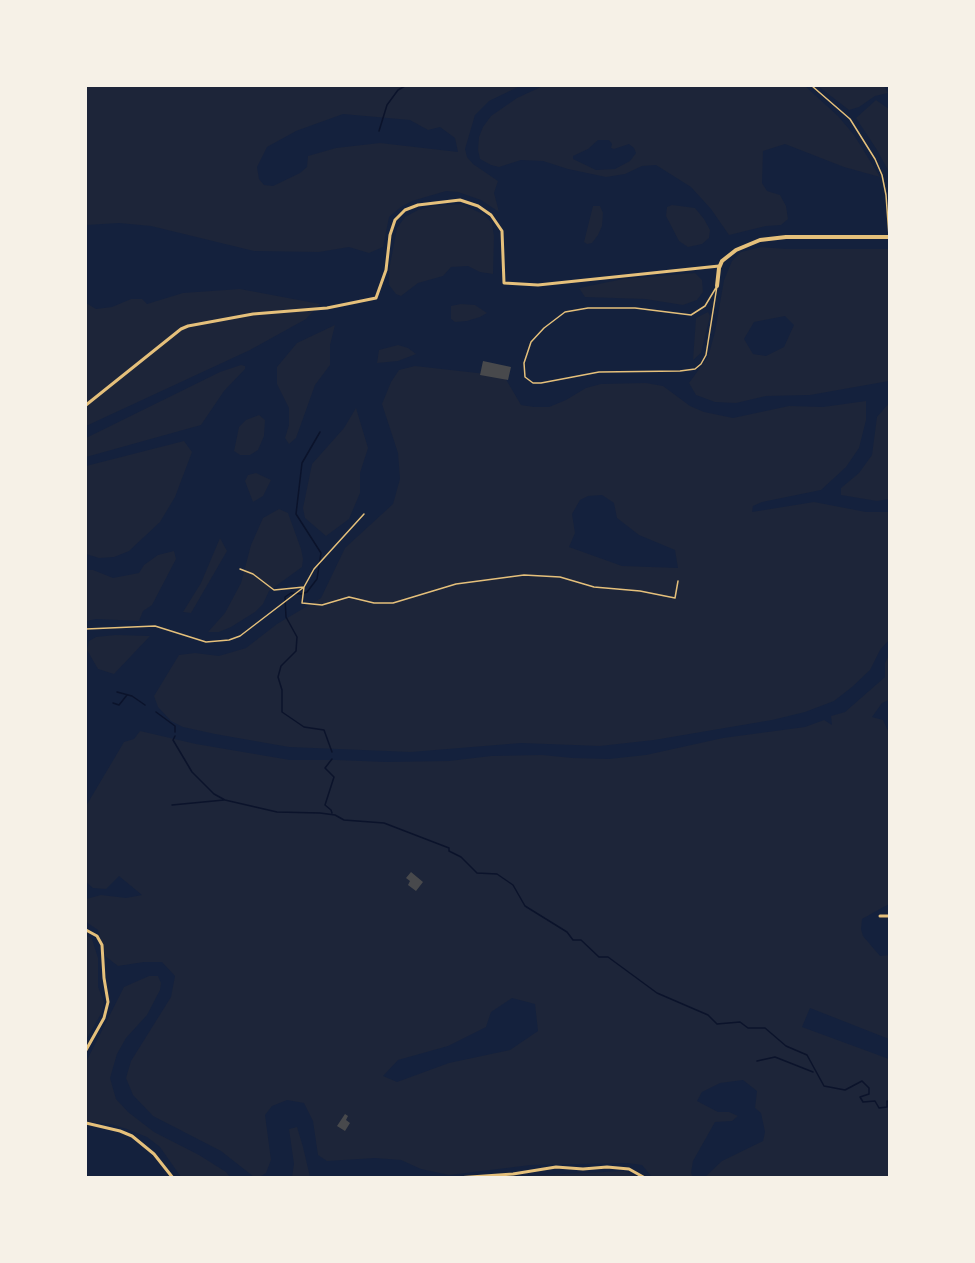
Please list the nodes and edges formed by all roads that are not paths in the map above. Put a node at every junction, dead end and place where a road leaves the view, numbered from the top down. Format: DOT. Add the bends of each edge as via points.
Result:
graph roads {
  1 [pos="812,86"];
  2 [pos="889,237"];
  3 [pos="719,266"];
  4 [pos="717,286"];
  5 [pos="86,405"];
  6 [pos="880,916"];
  7 [pos="890,916"];
  8 [pos="86,930"];
  9 [pos="86,1050"];
  10 [pos="86,1123"];
  11 [pos="173,1178"];
  12 [pos="456,1178"];
  13 [pos="645,1178"];
  1 -- 2 [label="lane" via="850,119 875,159 886,195"];
  2 -- 3 [label="street" via="765,239 736,250"];
  3 -- 4 [label="street"];
  3 -- 5 [label="street" via="553,284 504,283 502,231 491,215 459,200 412,207 393,224 386,270 376,298 188,326"];
  4 -- 4 [label="lane" via="705,306 691,315 635,308 565,312 531,342 524,363 525,377 541,383 599,372 695,369 706,355"];
  6 -- 7 [label="street"];
  8 -- 9 [label="street" via="97,936 102,945 108,1002 104,1018"];
  10 -- 11 [label="street" via="132,1137 154,1154"];
  12 -- 13 [label="street" via="556,1167 613,1167"];
}
